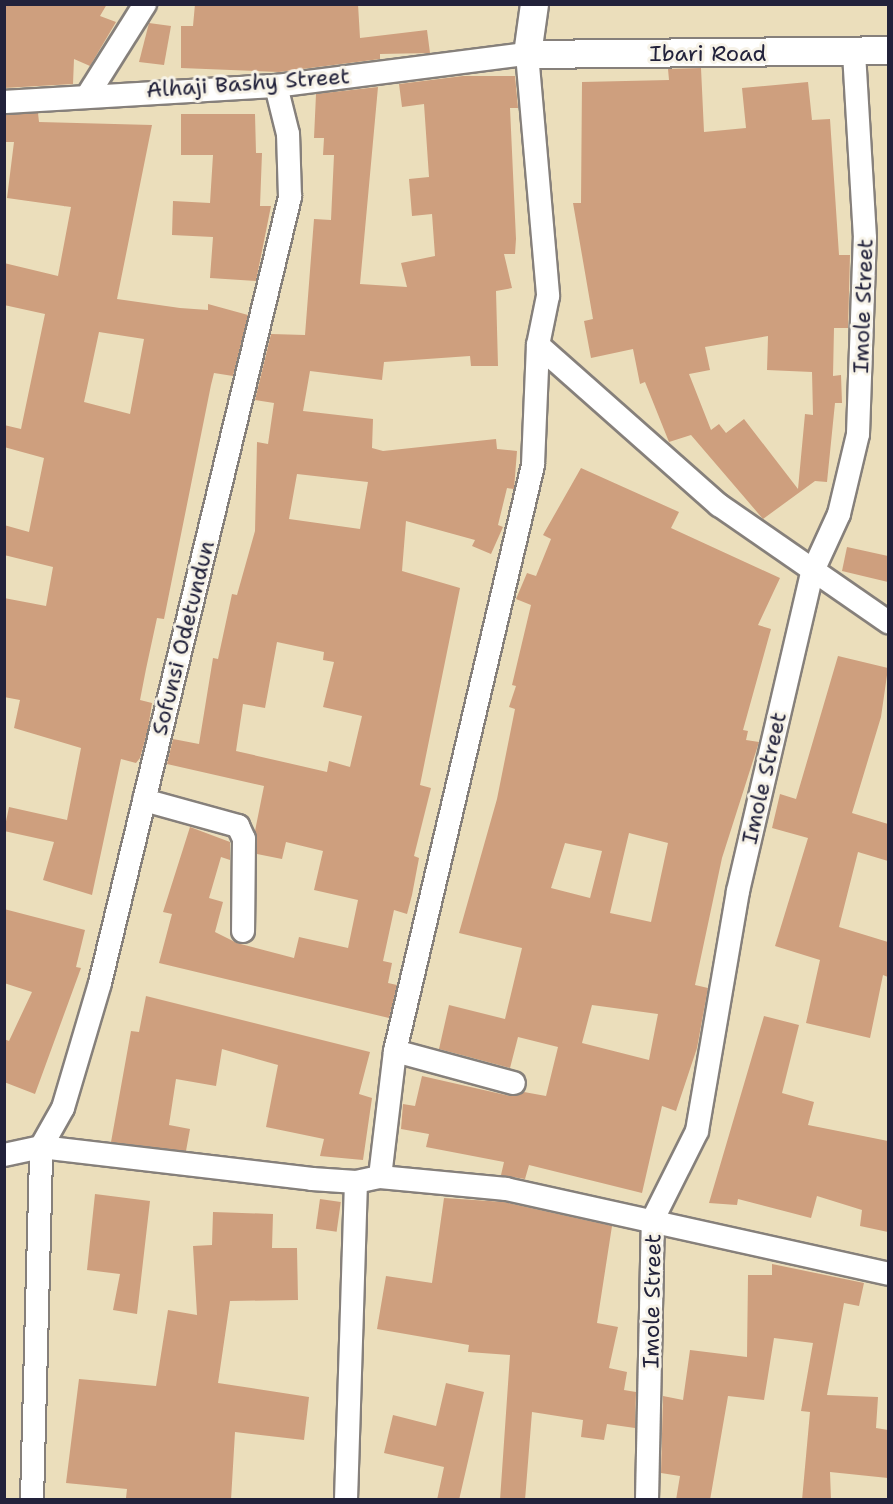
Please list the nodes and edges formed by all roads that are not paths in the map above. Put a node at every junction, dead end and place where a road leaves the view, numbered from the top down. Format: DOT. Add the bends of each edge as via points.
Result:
graph roads {
  1 [pos="145,4"];
  2 [pos="534,4"];
  3 [pos="888,50"];
  4 [pos="527,54"];
  5 [pos="854,54"];
  6 [pos="276,86"];
  7 [pos="89,93"];
  8 [pos="4,102"];
  9 [pos="538,345"];
  10 [pos="812,573"];
  11 [pos="888,622"];
  12 [pos="144,800"];
  13 [pos="243,931"];
  14 [pos="395,1051"];
  15 [pos="514,1083"];
  16 [pos="41,1147"];
  17 [pos="4,1155"];
  18 [pos="380,1177"];
  19 [pos="356,1182"];
  20 [pos="653,1219"];
  21 [pos="888,1274"];
  22 [pos="32,1500"];
  23 [pos="346,1500"];
  24 [pos="647,1500"];
  1 -- 7 [label="street"];
  2 -- 4 [label="street"];
  3 -- 5 [label="street, Ibari Road"];
  4 -- 5 [label="street, Ibari Road"];
  4 -- 6 [label="street, Alhaji Bashy Street"];
  4 -- 9 [label="street" via="548,296"];
  5 -- 10 [label="street, Imole Street" via="865,238 858,434 839,514"];
  6 -- 7 [label="street, Alhaji Bashy Street"];
  6 -- 12 [label="street, Sofunsi Odetundun" via="288,134 290,197"];
  7 -- 8 [label="street, Alhaji Bashy Street"];
  9 -- 10 [label="street" via="684,477"];
  9 -- 14 [label="street" via="533,465"];
  10 -- 11 [label="street"];
  10 -- 20 [label="street, Imole Street" via="738,891 697,1131"];
  12 -- 13 [label="street" via="237,826 244,839"];
  12 -- 16 [label="street, Sofunsi Odetundun" via="96,995 63,1108"];
  14 -- 15 [label="street"];
  14 -- 18 [label="street"];
  16 -- 17 [label="street"];
  16 -- 19 [label="street"];
  16 -- 22 [label="street"];
  18 -- 19 [label="street"];
  18 -- 20 [label="street" via="506,1189"];
  19 -- 23 [label="street"];
  20 -- 21 [label="street"];
  20 -- 24 [label="street, Imole Street"];
}
